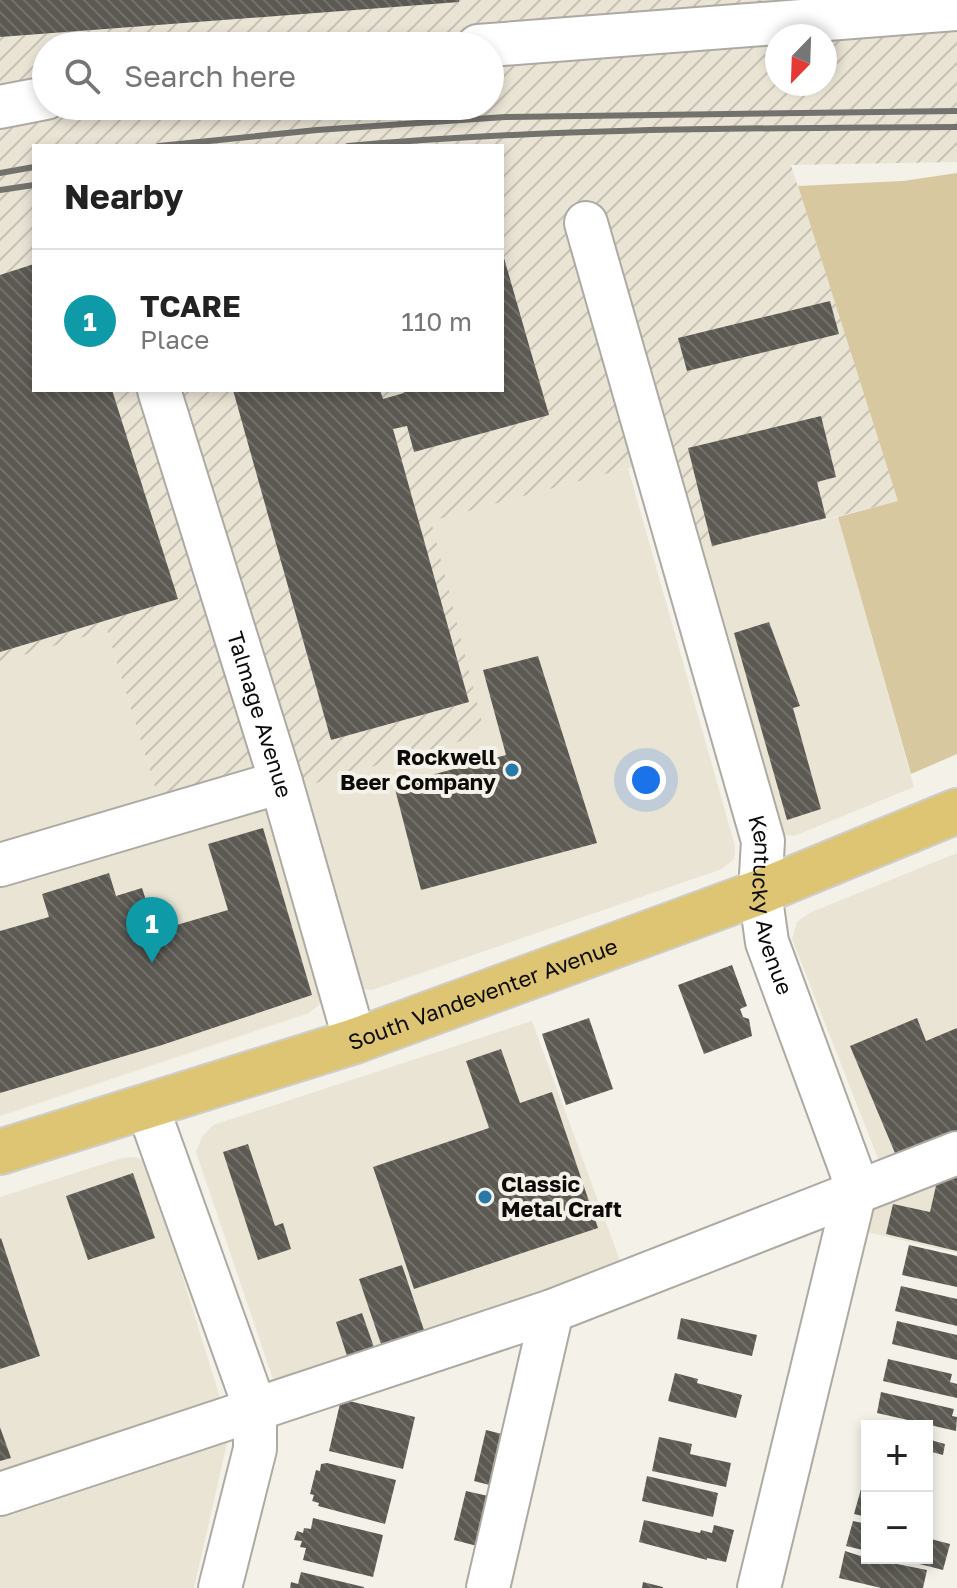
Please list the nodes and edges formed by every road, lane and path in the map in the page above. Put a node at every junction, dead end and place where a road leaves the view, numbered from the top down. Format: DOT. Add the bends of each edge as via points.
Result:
graph roads {
  1 [pos="896,7"];
  2 [pos="957,9"];
  3 [pos="504,44"];
  4 [pos="32,101"];
  5 [pos="0,107"];
  6 [pos="586,223"];
  7 [pos="160,392"];
  8 [pos="281,782"];
  9 [pos="957,811"];
  10 [pos="0,865"];
  11 [pos="760,892"];
  12 [pos="355,1041"];
  13 [pos="147,1106"];
  14 [pos="0,1152"];
  15 [pos="957,1153"];
  16 [pos="854,1196"];
  17 [pos="552,1311"];
  18 [pos="255,1408"];
  19 [pos="0,1494"];
  20 [pos="220,1588"];
  21 [pos="488,1588"];
  22 [pos="759,1588"];
  1 -- 2 [label="street"];
  1 -- 3 [label="street"];
  4 -- 5 [label="street"];
  6 -- 11 [label="street, Kentucky Avenue" via="763,841"];
  7 -- 8 [label="street, Talmage Avenue"];
  8 -- 10 [label="street"];
  8 -- 12 [label="street, Talmage Avenue"];
  9 -- 11 [label="main road, South Vandeventer Avenue"];
  11 -- 12 [label="main road, South Vandeventer Avenue"];
  11 -- 16 [label="street, Kentucky Avenue" via="767,942 852,1173"];
  12 -- 13 [label="main road, South Vandeventer Avenue"];
  13 -- 14 [label="main road, South Vandeventer Avenue"];
  13 -- 18 [label="street"];
  15 -- 16 [label="street"];
  16 -- 17 [label="street"];
  16 -- 22 [label="street, Kentucky Avenue"];
  17 -- 18 [label="street"];
  17 -- 21 [label="street"];
  18 -- 19 [label="street"];
  18 -- 20 [label="street" via="255,1449"];
}
